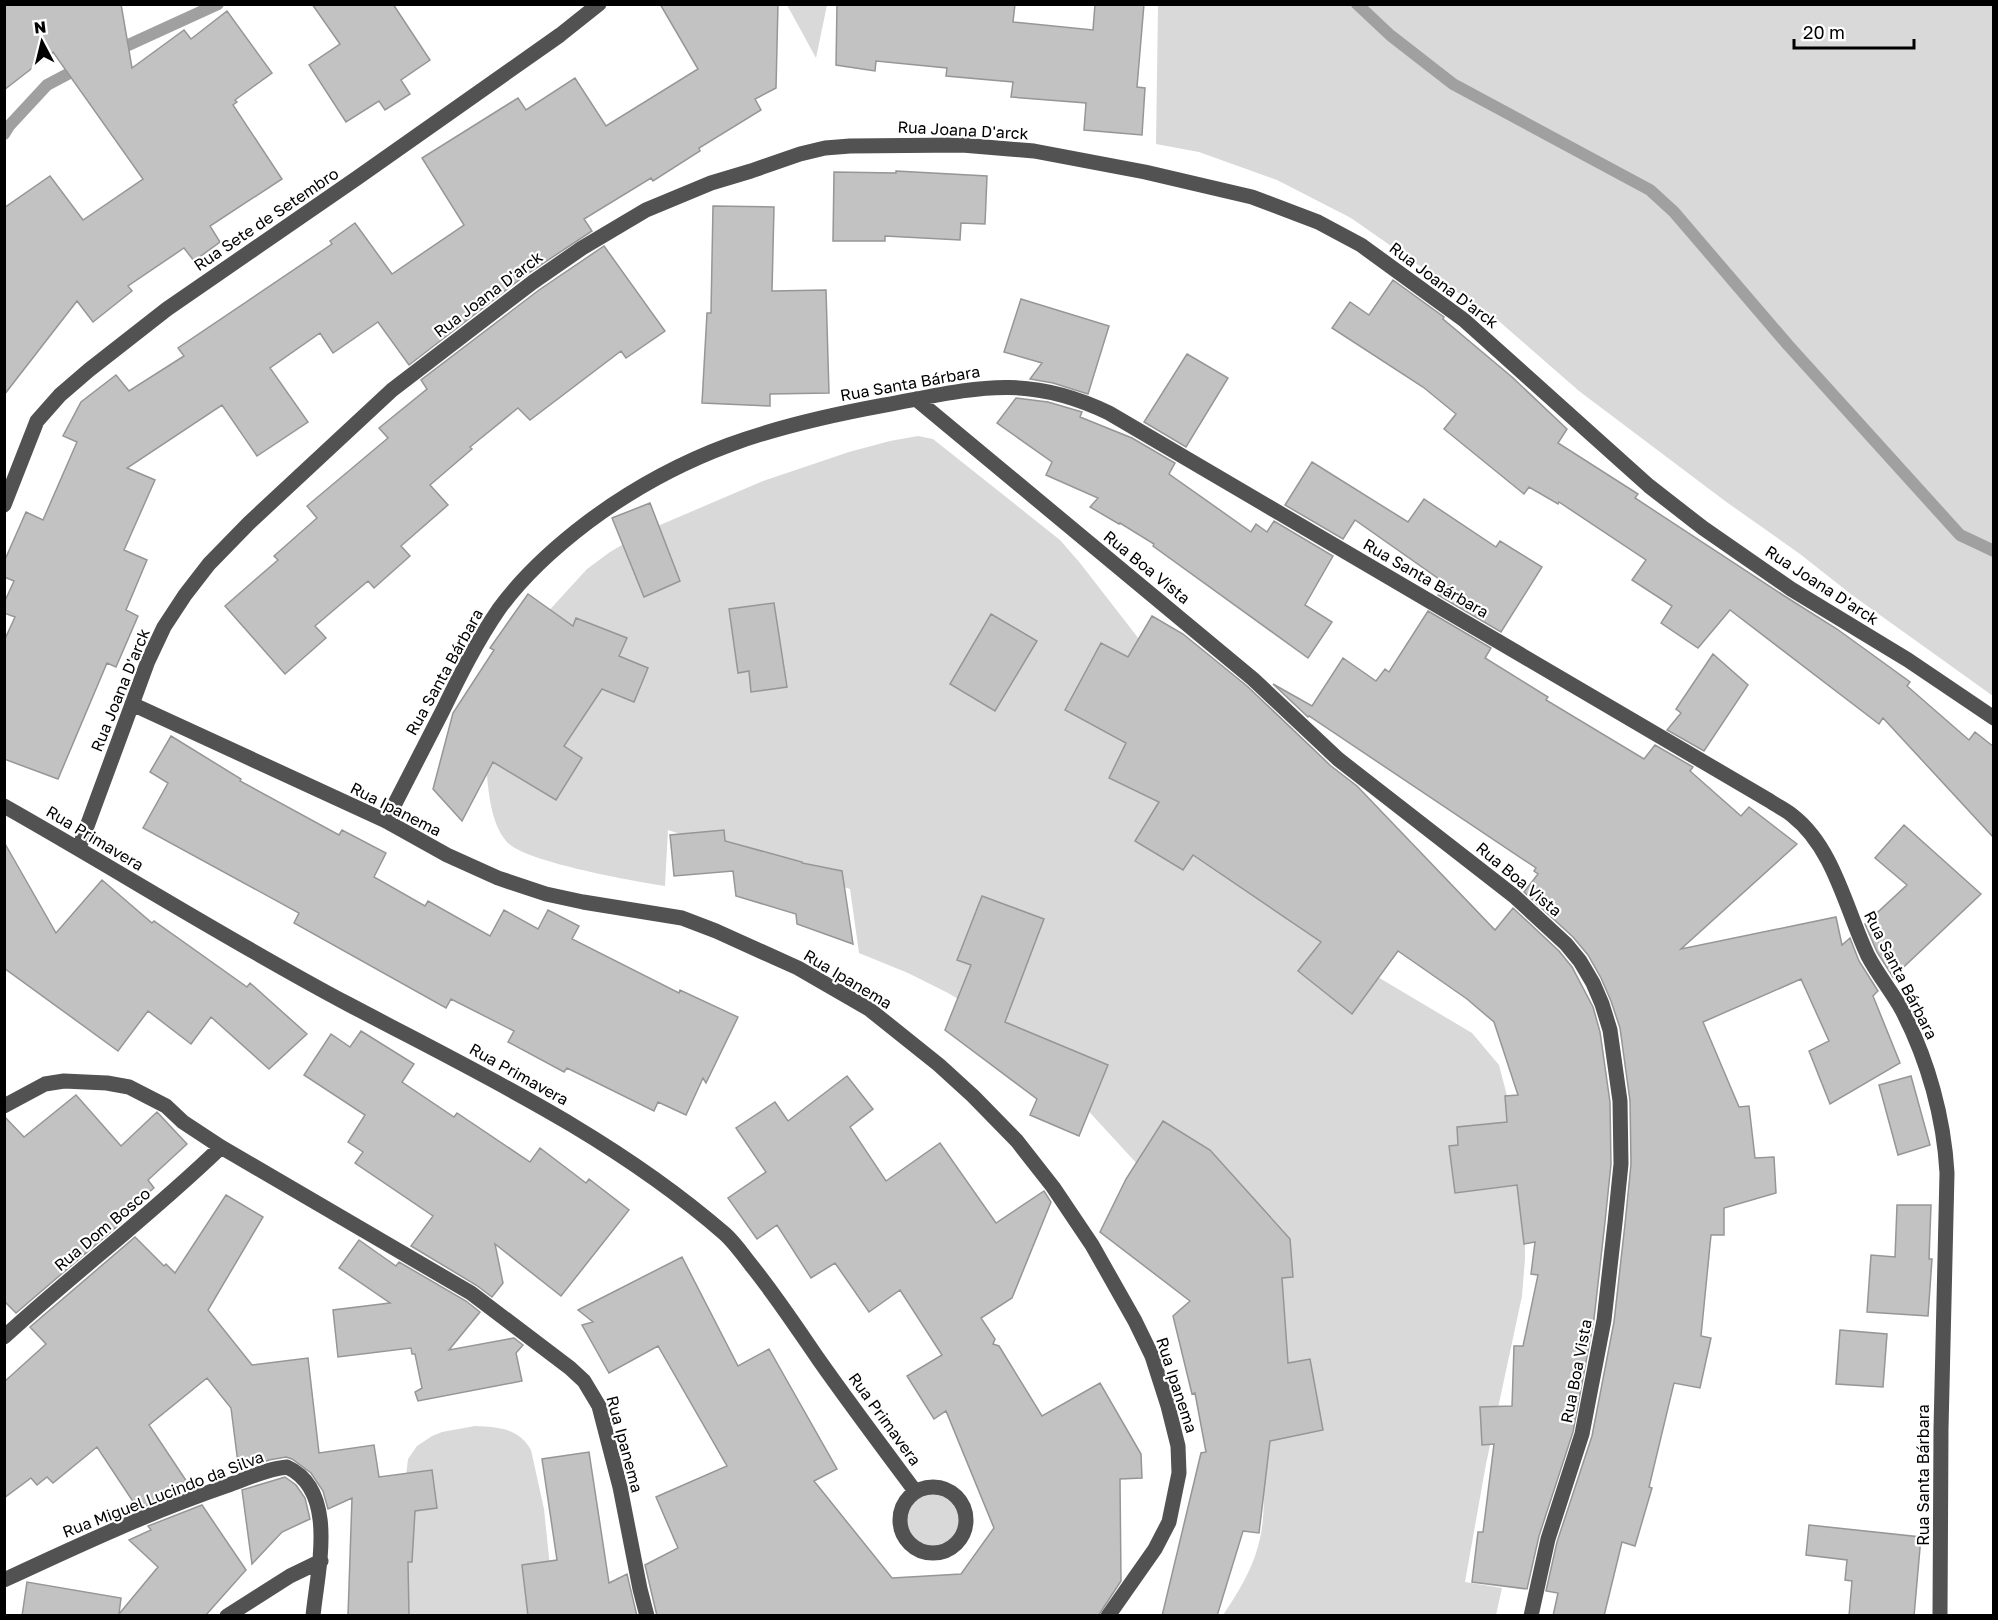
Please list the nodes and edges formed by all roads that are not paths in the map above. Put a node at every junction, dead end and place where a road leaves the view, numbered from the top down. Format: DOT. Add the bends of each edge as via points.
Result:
graph roads {
  1 [pos="599,4"];
  2 [pos="916,399"];
  3 [pos="4,505"];
  4 [pos="132,704"];
  5 [pos="1994,718"];
  6 [pos="4,806"];
  7 [pos="386,821"];
  8 [pos="79,848"];
  9 [pos="4,1106"];
  10 [pos="221,1147"];
  11 [pos="4,1337"];
  12 [pos="915,1491"];
  13 [pos="321,1561"];
  14 [pos="4,1580"];
  15 [pos="227,1616"];
  16 [pos="313,1616"];
  17 [pos="648,1616"];
  18 [pos="1108,1616"];
  19 [pos="1531,1616"];
  20 [pos="1940,1616"];
  1 -- 3 [label="street, Rua Sete de Setembro" via="167,309 89,370 37,421"];
  2 -- 7 [label="street, Rua Santa Bárbara" via="766,431 705,453 617,500 568,538 543,559 486,629"];
  2 -- 19 [label="street, Rua Boa Vista" via="1253,679 1338,759 1514,896 1566,944 1593,983 1610,1030 1620,1101 1621,1164 1604,1320 1584,1422 1548,1539"];
  2 -- 20 [label="street, Rua Santa Bárbara" via="1005,386 1040,389 1091,404 1770,801 1808,831 1822,848 1870,959 1915,1038 1946,1142"];
  4 -- 5 [label="street, Rua Joana D'arck" via="164,627 209,564 249,523 392,390 582,248 657,206 711,183 800,154 850,146 962,145 1081,159 1233,193 1282,207 1361,245 1464,320 1649,486 1702,528"];
  4 -- 7 [label="street, Rua Ipanema"];
  4 -- 8 [label="street, Rua Joana D'arck"];
  6 -- 8 [label="street, Rua Primavera"];
  7 -- 18 [label="street, Rua Ipanema" via="498,878 573,900 682,918 798,968 897,1030 973,1096 1017,1141 1053,1187 1120,1291 1152,1356 1178,1446 1179,1473 1169,1522"];
  8 -- 12 [label="street, Rua Primavera" via="225,937 534,1101 608,1146 675,1195 727,1236 757,1272"];
  9 -- 10 [label="street, Rua Ipanema" via="45,1084 64,1081 129,1087 166,1106"];
  10 -- 11 [label="street, Rua Dom Bosco"];
  10 -- 17 [label="street, Rua Ipanema" via="471,1293 584,1381 598,1406"];
  12 -- 12 [label="street" via="937,1486 956,1495 963,1504 966,1526 956,1545 946,1551 925,1552 906,1540 901,1509"];
  13 -- 14 [label="street, Rua Miguel Lucindo da Silva" via="321,1529 313,1496 302,1477 287,1467 158,1511"];
  13 -- 15 [label="street"];
  13 -- 16 [label="street, Rua Miguel Lucindo da Silva"];
}
